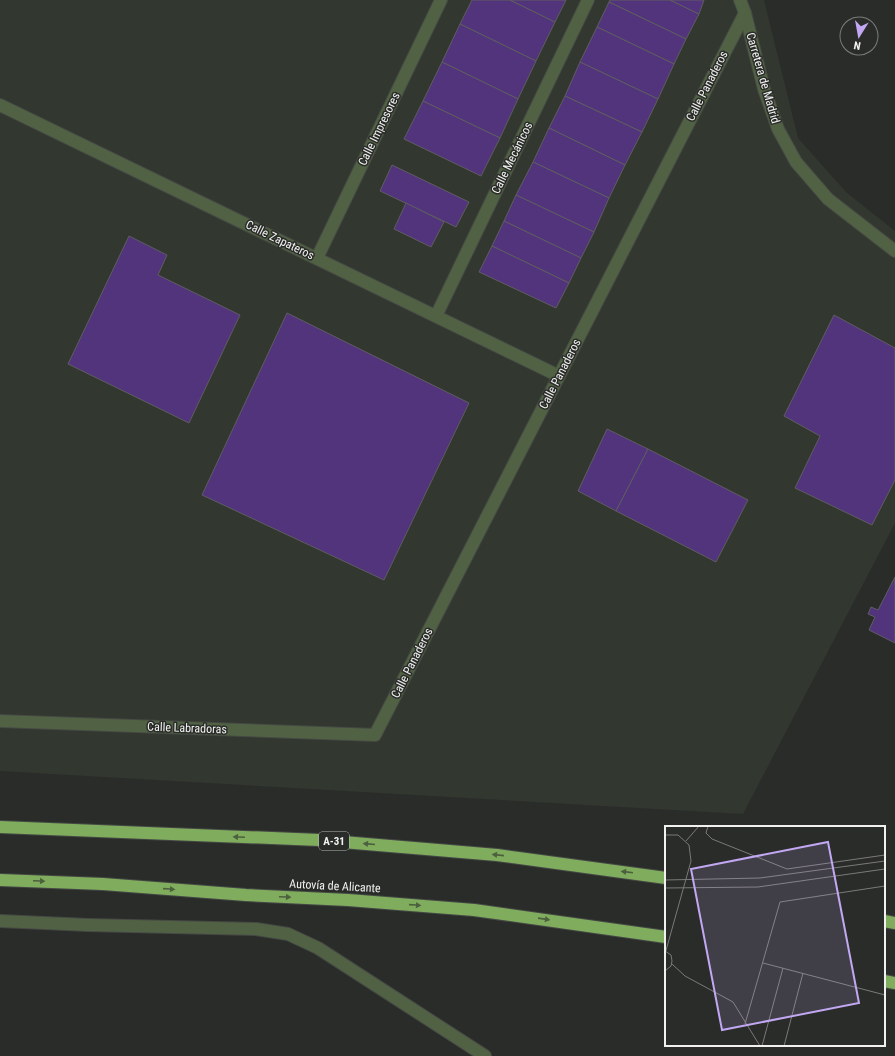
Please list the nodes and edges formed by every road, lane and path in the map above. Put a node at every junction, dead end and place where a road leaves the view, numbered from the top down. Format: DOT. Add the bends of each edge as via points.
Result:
graph roads {
  1 [pos="440,0"];
  2 [pos="588,0"];
  3 [pos="740,0"];
  4 [pos="745,13"];
  5 [pos="0,105"];
  6 [pos="895,251"];
  7 [pos="317,258"];
  8 [pos="436,316"];
  9 [pos="559,376"];
  10 [pos="0,721"];
  11 [pos="375,735"];
  12 [pos="0,827"];
  13 [pos="665,878"];
  14 [pos="0,880"];
  15 [pos="0,921"];
  16 [pos="885,921"];
  17 [pos="895,923"];
  18 [pos="665,937"];
  19 [pos="885,981"];
  20 [pos="895,983"];
  21 [pos="485,1056"];
  1 -- 7 [label="street, Calle Impresores"];
  2 -- 8 [label="street, Calle Mecánicos"];
  3 -- 4 [label="street, Carretera de Madrid"];
  4 -- 6 [label="street, Carretera de Madrid" via="764,89 778,129 796,162 828,199"];
  4 -- 9 [label="street, Calle Panaderos"];
  5 -- 7 [label="street, Calle Zapateros"];
  7 -- 8 [label="street, Calle Zapateros"];
  8 -- 9 [label="street, Calle Zapateros"];
  9 -- 11 [label="street, Calle Panaderos"];
  10 -- 11 [label="street, Calle Labradoras"];
  13 -- 12 [label="highway, A-31, one-way" via="497,855 319,840"];
  14 -- 18 [label="highway, Autovía de Alicante, one-way" via="103,884 474,910"];
  15 -- 21 [label="street" via="256,929 288,934 318,948"];
  16 -- 17 [label="highway"];
  19 -- 20 [label="highway"];
}
